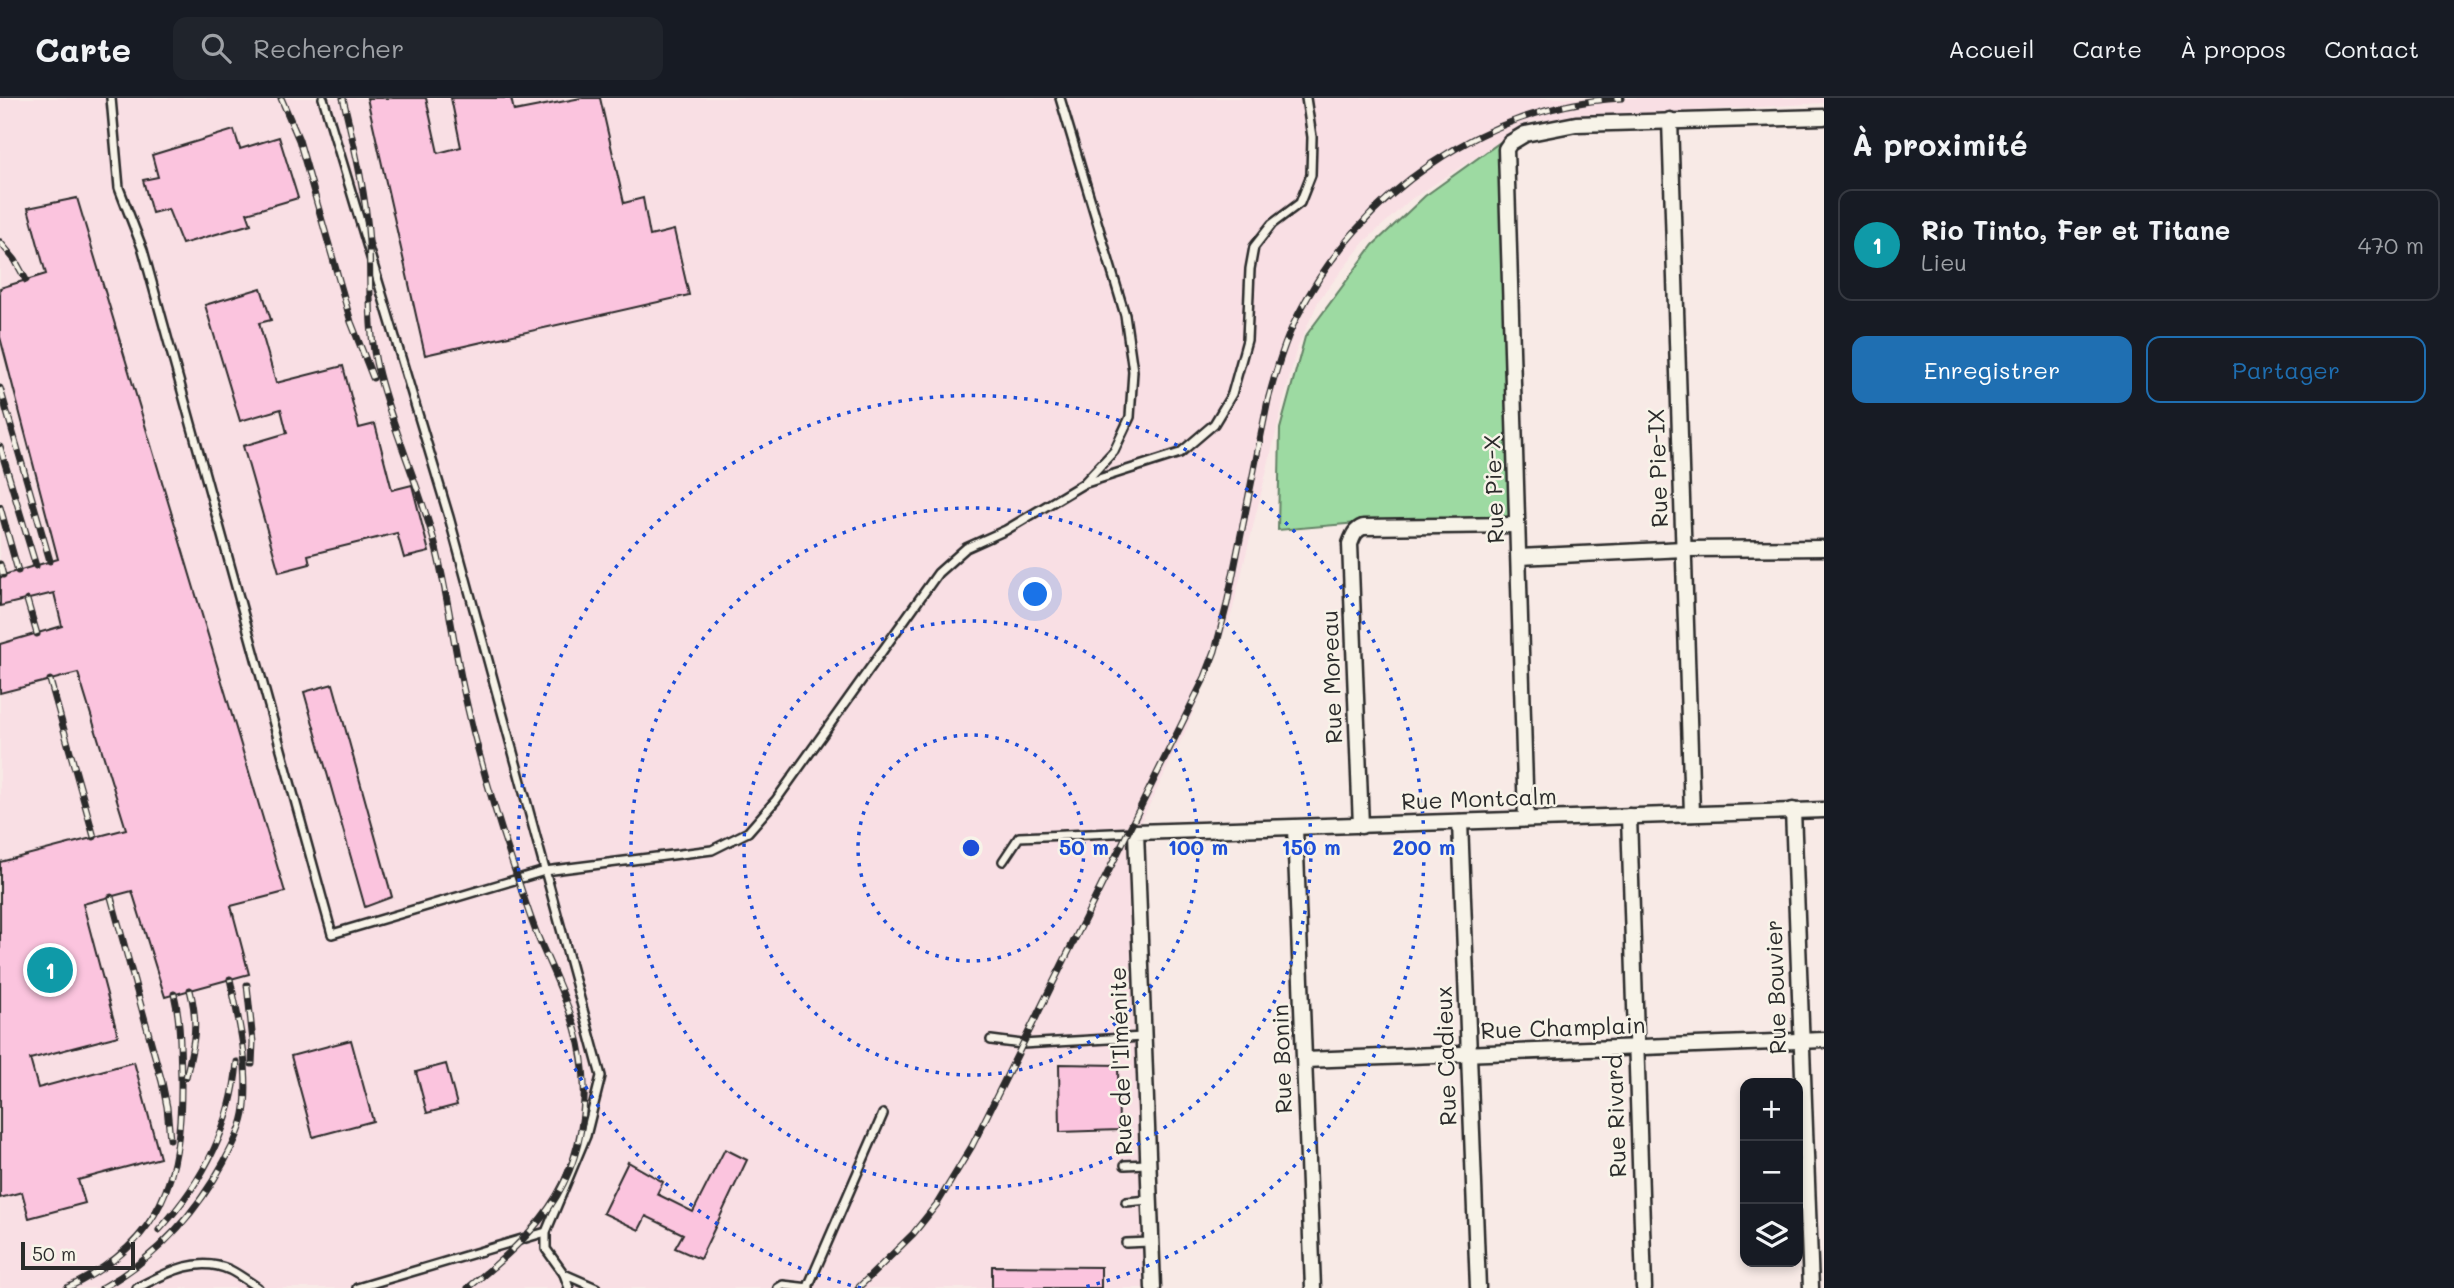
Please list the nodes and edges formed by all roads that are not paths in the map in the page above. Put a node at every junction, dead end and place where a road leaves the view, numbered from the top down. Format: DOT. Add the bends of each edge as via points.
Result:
graph roads {
  1 [pos="111,98"];
  2 [pos="323,98"];
  3 [pos="1060,98"];
  4 [pos="1306,98"];
  5 [pos="1824,117"];
  6 [pos="1670,120"];
  7 [pos="1083,484"];
  8 [pos="1517,525"];
  9 [pos="1824,548"];
  10 [pos="1684,549"];
  11 [pos="1519,557"];
  12 [pos="1793,810"];
  13 [pos="1824,810"];
  14 [pos="1692,814"];
  15 [pos="1629,816"];
  16 [pos="1527,819"];
  17 [pos="1460,822"];
  18 [pos="1361,826"];
  19 [pos="1295,828"];
  20 [pos="1136,832"];
  21 [pos="1003,861"];
  22 [pos="545,871"];
  23 [pos="1143,1037"];
  24 [pos="991,1040"];
  25 [pos="1824,1040"];
  26 [pos="1801,1041"];
  27 [pos="1637,1047"];
  28 [pos="1469,1054"];
  29 [pos="1304,1060"];
  30 [pos="883,1114"];
  31 [pos="1147,1164"];
  32 [pos="1125,1165"];
  33 [pos="1149,1200"];
  34 [pos="1126,1202"];
  35 [pos="546,1232"];
  36 [pos="1126,1242"];
  37 [pos="1150,1242"];
  38 [pos="564,1274"];
  39 [pos="809,1287"];
  40 [pos="137,1288"];
  41 [pos="258,1288"];
  42 [pos="357,1288"];
  43 [pos="569,1288"];
  44 [pos="596,1288"];
  45 [pos="778,1288"];
  46 [pos="1153,1288"];
  47 [pos="1312,1288"];
  48 [pos="1478,1288"];
  49 [pos="1644,1288"];
  50 [pos="1811,1288"];
  1 -- 22 [label="lane" via="119,188 143,250 332,934"];
  2 -- 22 [label="lane" via="449,517"];
  3 -- 7 [label="lane" via="1125,315 1133,371 1130,417 1114,451"];
  4 -- 7 [label="lane" via="1311,175 1300,203 1272,223 1254,247 1247,340 1232,394 1214,424 1180,453"];
  5 -- 6 [label="street"];
  6 -- 8 [label="street, Rue Pie-X" via="1539,129 1510,143 1504,158"];
  6 -- 10 [label="street, Rue Pie-IX"];
  7 -- 22 [label="lane" via="966,548 938,573 776,800 748,832 712,850"];
  8 -- 11 [label="street, Rue Pie-X"];
  8 -- 18 [label="street, Rue Moreau" via="1358,529 1350,544"];
  9 -- 10 [label="street"];
  10 -- 11 [label="street"];
  10 -- 14 [label="street, Rue Pie-IX"];
  11 -- 16 [label="street, Rue Pie-X"];
  12 -- 13 [label="street, Rue Montcalm"];
  12 -- 14 [label="street, Rue Montcalm"];
  12 -- 26 [label="street, Rue Bouvier"];
  14 -- 15 [label="street, Rue Montcalm"];
  15 -- 16 [label="street, Rue Montcalm"];
  15 -- 27 [label="street, Rue Rivard"];
  16 -- 17 [label="street, Rue Montcalm"];
  17 -- 18 [label="street, Rue Montcalm"];
  17 -- 28 [label="street, Rue Cadieux"];
  18 -- 19 [label="street, Rue Montcalm"];
  19 -- 20 [label="street, Rue Montcalm"];
  19 -- 29 [label="street, Rue Bonin"];
  20 -- 21 [label="lane" via="1019,837"];
  20 -- 23 [label="street, Rue de l'Ilménite"];
  22 -- 35 [label="lane" via="601,1076 586,1136"];
  23 -- 24 [label="lane" via="1022,1044"];
  23 -- 31 [label="street, Rue de l'Ilménite"];
  25 -- 26 [label="street, Rue Champlain"];
  26 -- 27 [label="street, Rue Champlain"];
  26 -- 50 [label="street, Rue Bouvier"];
  27 -- 28 [label="street, Rue Champlain"];
  27 -- 49 [label="street, Rue Rivard"];
  28 -- 29 [label="street, Rue Champlain"];
  28 -- 48 [label="street, Rue Cadieux"];
  29 -- 47 [label="street, Rue Bonin"];
  30 -- 39 [label="lane"];
  31 -- 32 [label="lane"];
  31 -- 33 [label="street, Rue de l'Ilménite"];
  33 -- 34 [label="lane"];
  33 -- 37 [label="street, Rue de l'Ilménite"];
  35 -- 38 [label="lane" via="546,1249"];
  35 -- 42 [label="lane"];
  36 -- 37 [label="lane"];
  37 -- 46 [label="street, Rue de l'Ilménite"];
  38 -- 43 [label="lane"];
  38 -- 44 [label="lane"];
  39 -- 45 [label="lane"];
  40 -- 41 [label="lane" via="183,1267 205,1263 229,1270"];
}
